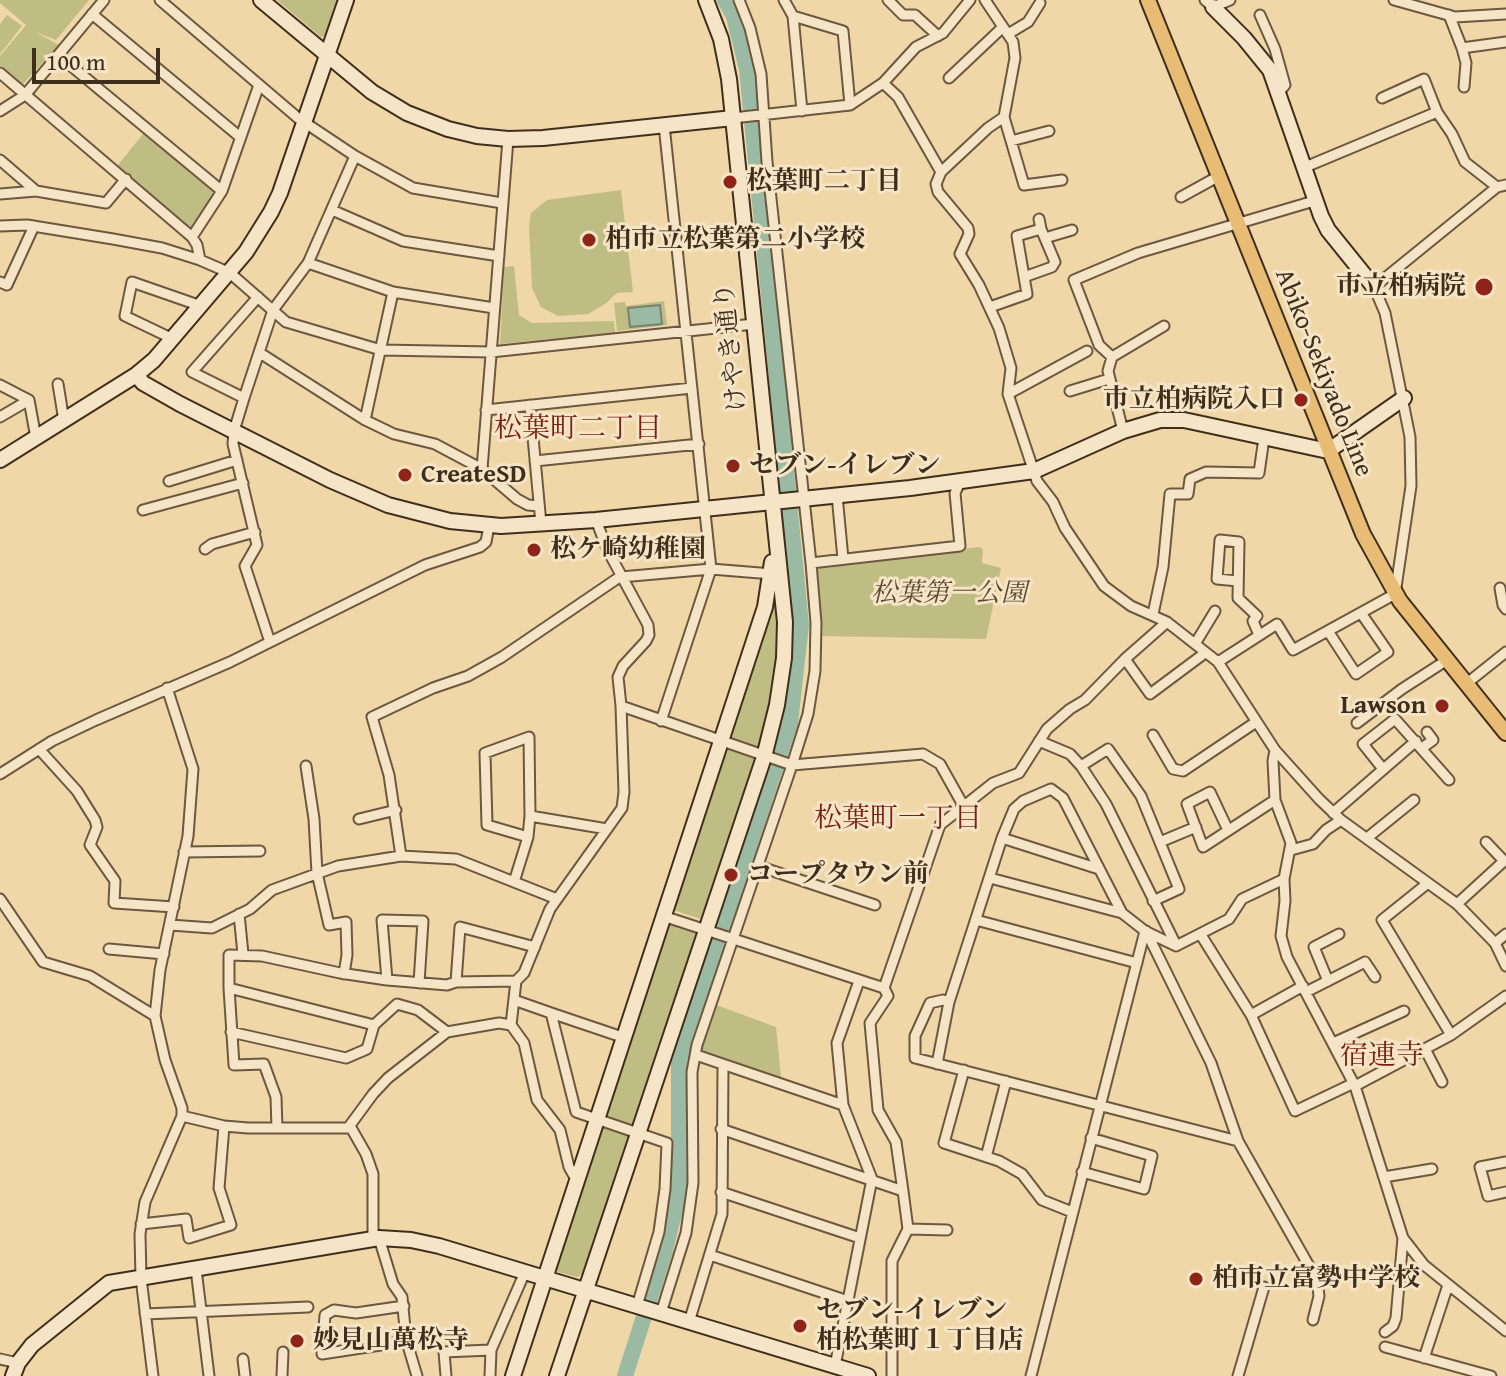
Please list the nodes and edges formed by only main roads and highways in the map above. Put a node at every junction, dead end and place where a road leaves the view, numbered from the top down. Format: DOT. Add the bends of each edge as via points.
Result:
graph roads {
  1 [pos="1148,0"];
  2 [pos="1506,733"];
  1 -- 2 [label="main road, Abiko-Sekiyado Line" via="1363,534 1395,594"];
}
